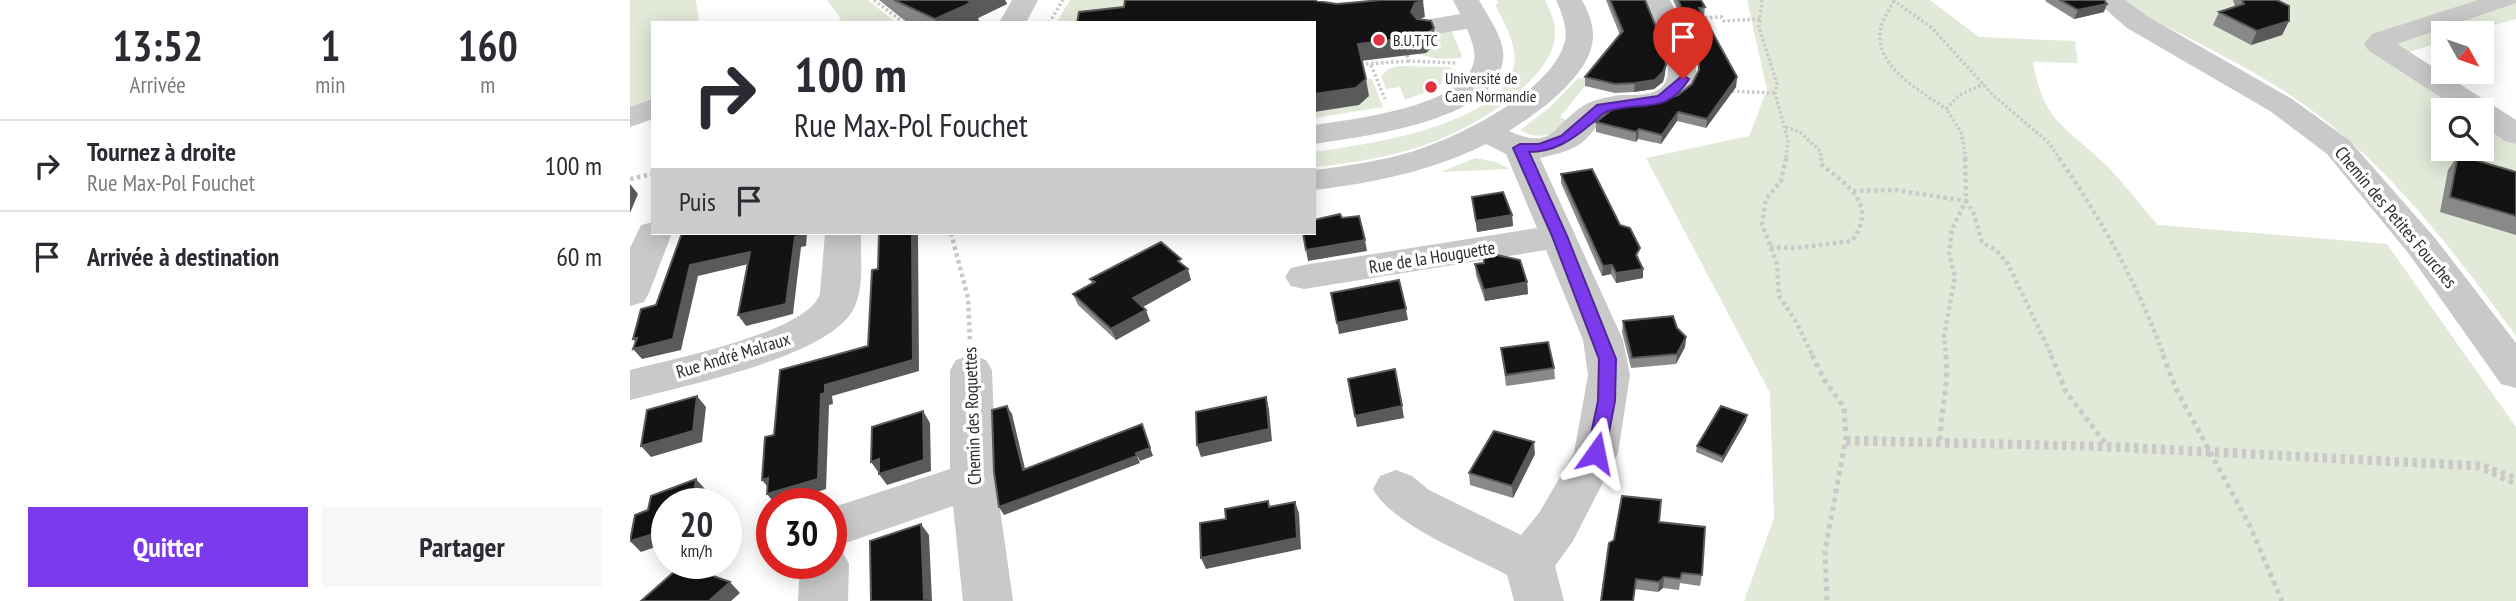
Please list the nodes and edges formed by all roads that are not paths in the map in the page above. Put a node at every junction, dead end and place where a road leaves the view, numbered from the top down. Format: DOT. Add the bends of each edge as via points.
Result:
graph roads {
  1 [pos="1569,0"];
  2 [pos="1657,0"];
  3 [pos="2108,0"];
  4 [pos="2505,0"];
  5 [pos="1471,10"];
  6 [pos="1429,27"];
  7 [pos="2461,98"];
  8 [pos="651,109"];
  9 [pos="630,118"];
  10 [pos="2494,120"];
  11 [pos="2516,134"];
  12 [pos="1316,135"];
  13 [pos="1503,140"];
  14 [pos="1316,180"];
  15 [pos="653,235"];
  16 [pos="843,235"];
  17 [pos="1560,236"];
  18 [pos="1304,277"];
  19 [pos="630,293"];
  20 [pos="971,370"];
  21 [pos="2516,373"];
  22 [pos="630,385"];
  23 [pos="973,480"];
  24 [pos="1396,489"];
  25 [pos="847,523"];
  26 [pos="823,579"];
  27 [pos="1534,581"];
  28 [pos="822,601"];
  29 [pos="988,601"];
  1 -- 13 [label="street" via="1577,18 1578,47"];
  2 -- 13 [label="street" via="1682,60 1683,79 1676,90 1657,102 1602,108 1566,139 1540,148"];
  3 -- 21 [label="street, Chemin des Petites Fourches" via="2137,22 2281,104 2338,147 2422,246"];
  4 -- 7 [label="street" via="2378,44"];
  5 -- 6 [label="street"];
  5 -- 12 [label="street" via="1488,51 1488,65 1474,85 1455,98 1398,120"];
  8 -- 9 [label="street"];
  10 -- 11 [label="street"];
  13 -- 14 [label="street"];
  13 -- 17 [label="street"];
  15 -- 19 [label="street"];
  16 -- 22 [label="street, Rue André Malraux" via="837,303 821,322 786,340"];
  17 -- 18 [label="street, Rue de la Houguette"];
  17 -- 27 [label="street" via="1603,340 1609,375 1596,453 1556,527"];
  20 -- 23 [label="street, Chemin des Roquettes"];
  23 -- 25 [label="street"];
  23 -- 29 [label="street, Chemin des Roquettes"];
  24 -- 27 [label="street"];
  26 -- 28 [label="street"];
}
